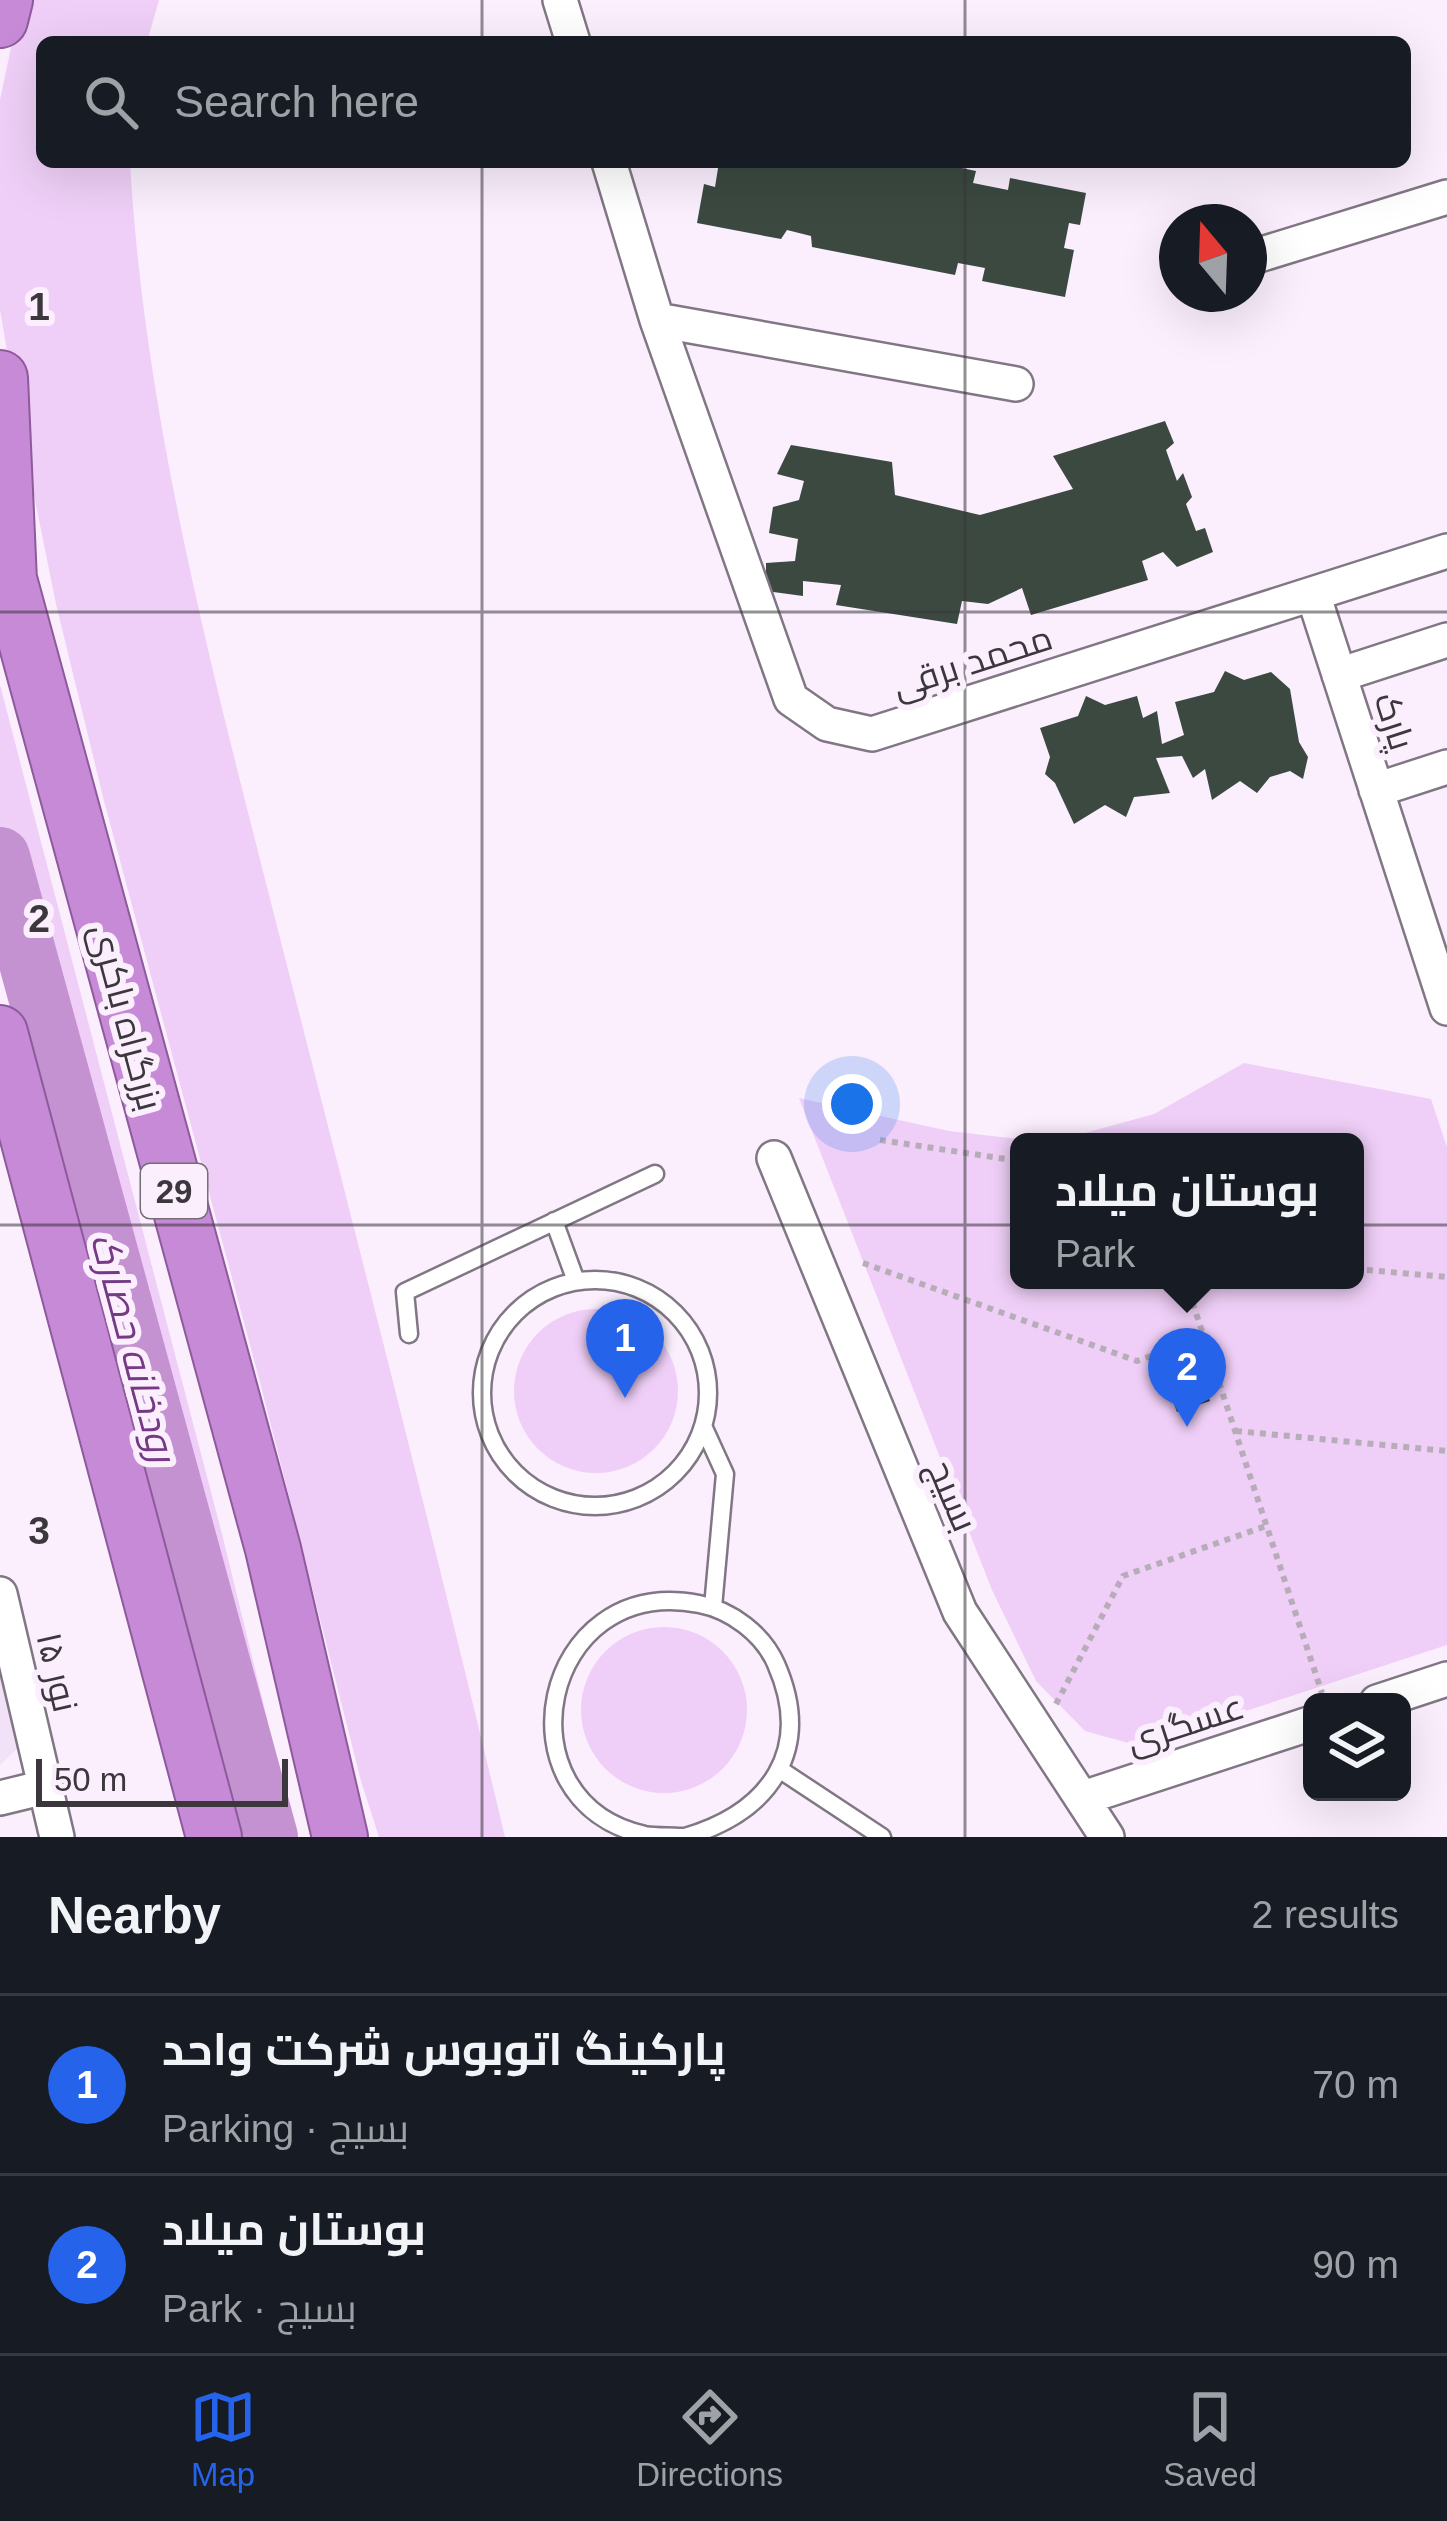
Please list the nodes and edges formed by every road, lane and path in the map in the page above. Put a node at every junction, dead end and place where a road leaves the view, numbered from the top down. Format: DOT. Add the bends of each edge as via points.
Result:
graph roads {
  1 [pos="5,0"];
  2 [pos="560,0"];
  3 [pos="0,20"];
  4 [pos="571,36"];
  5 [pos="611,168"];
  6 [pos="1447,197"];
  7 [pos="1267,252"];
  8 [pos="657,320"];
  9 [pos="0,378"];
  10 [pos="1016,384"];
  11 [pos="1447,550"];
  12 [pos="5,568"];
  13 [pos="1313,594"];
  14 [pos="1447,640"];
  15 [pos="1339,675"];
  16 [pos="1447,767"];
  17 [pos="1376,790"];
  18 [pos="1447,1008"];
  19 [pos="0,1033"];
  20 [pos="880,1140"];
  21 [pos="774,1158"];
  22 [pos="1010,1160"];
  23 [pos="656,1174"];
  24 [pos="554,1222"];
  25 [pos="863,1263"];
  26 [pos="1364,1270"];
  27 [pos="1447,1277"];
  28 [pos="576,1281"];
  29 [pos="1188,1289"];
  30 [pos="409,1334"];
  31 [pos="1204,1337"];
  32 [pos="704,1428"];
  33 [pos="1235,1431"];
  34 [pos="1447,1451"];
  35 [pos="1267,1526"];
  36 [pos="0,1594"];
  37 [pos="713,1606"];
  38 [pos="1447,1679"];
  39 [pos="1322,1693"];
  40 [pos="1404,1693"];
  41 [pos="311,1709"];
  42 [pos="1052,1725"];
  43 [pos="1303,1726"];
  44 [pos="779,1769"];
  45 [pos="45,1787"];
  46 [pos="0,1798"];
  47 [pos="1083,1798"];
  48 [pos="57,1837"];
  49 [pos="214,1837"];
  50 [pos="340,1837"];
  51 [pos="355,1837"];
  52 [pos="683,1837"];
  53 [pos="882,1837"];
  54 [pos="1107,1837"];
  1 -- 3 [label="highway"];
  2 -- 4 [label="street"];
  5 -- 8 [label="street, محمد برقی"];
  6 -- 7 [label="street"];
  8 -- 10 [label="street"];
  8 -- 13 [label="street, محمد برقی" via="791,699 827,724 872,734"];
  9 -- 12 [label="highway, بزرگراه باکری"];
  11 -- 13 [label="street, محمد برقی"];
  12 -- 41 [label="highway, بزرگراه باکری / 29"];
  13 -- 15 [label="street, پارک"];
  14 -- 15 [label="street"];
  15 -- 17 [label="street, پارک"];
  16 -- 17 [label="street"];
  17 -- 18 [label="street, پارک"];
  19 -- 49 [label="highway"];
  20 -- 22 [label="path"];
  21 -- 47 [label="street, بسیج" via="960,1612"];
  23 -- 24 [label="lane"];
  24 -- 28 [label="lane"];
  24 -- 30 [label="lane" via="405,1292"];
  25 -- 31 [label="path" via="1137,1361"];
  26 -- 27 [label="path"];
  28 -- 32 [label="lane" via="616,1281 652,1294 682,1319 702,1352"];
  28 -- 32 [label="lane" via="514,1312 488,1357 482,1409 512,1472 544,1494 581,1505 620,1504 656,1489"];
  29 -- 31 [label="path"];
  31 -- 33 [label="path"];
  32 -- 37 [label="lane" via="725,1474"];
  33 -- 34 [label="path"];
  33 -- 35 [label="path"];
  35 -- 39 [label="path"];
  35 -- 42 [label="path" via="1123,1576 1056,1702"];
  36 -- 45 [label="street, نور ۱۵"];
  37 -- 44 [label="lane" via="746,1625 772,1654 788,1690 790,1730"];
  37 -- 52 [label="lane" via="657,1601 604,1620 576,1646 558,1679 551,1719 557,1758 577,1793 607,1820 644,1835"];
  38 -- 40 [label="street"];
  41 -- 50 [label="highway, بزرگراه باکری / 29"];
  41 -- 51 [label="highway"];
  43 -- 47 [label="street, عسگری"];
  44 -- 52 [label="lane" via="756,1802 723,1826"];
  44 -- 53 [label="lane"];
  45 -- 46 [label="street"];
  45 -- 48 [label="street, نور ۱۵"];
  47 -- 54 [label="street, بسیج"];
}
